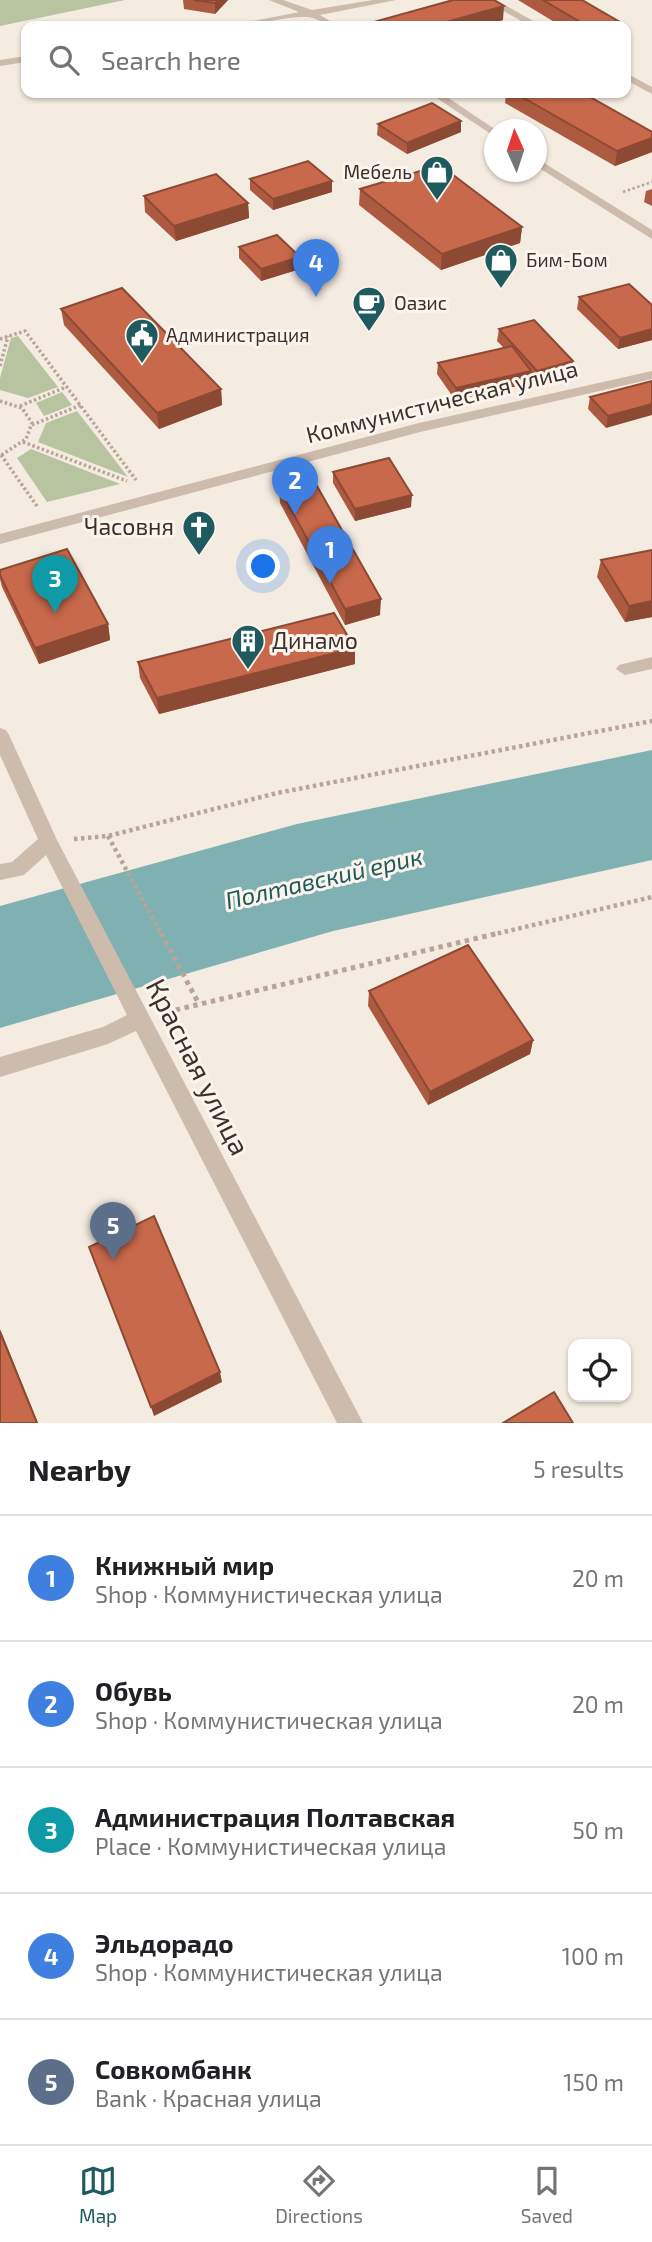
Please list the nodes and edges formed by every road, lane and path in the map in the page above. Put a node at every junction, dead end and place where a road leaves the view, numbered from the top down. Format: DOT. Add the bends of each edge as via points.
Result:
graph roads {
  1 [pos="274,0"];
  2 [pos="391,0"];
  3 [pos="489,0"];
  4 [pos="310,13"];
  5 [pos="263,21"];
  6 [pos="324,21"];
  7 [pos="528,21"];
  8 [pos="21,60"];
  9 [pos="0,63"];
  10 [pos="631,79"];
  11 [pos="652,91"];
  12 [pos="442,98"];
  13 [pos="484,126"];
  14 [pos="547,167"];
  15 [pos="652,235"];
  16 [pos="8,336"];
  17 [pos="0,339"];
  18 [pos="0,366"];
  19 [pos="652,375"];
  20 [pos="67,387"];
  21 [pos="0,401"];
  22 [pos="81,405"];
  23 [pos="19,406"];
  24 [pos="32,425"];
  25 [pos="23,442"];
  26 [pos="1,455"];
  27 [pos="40,510"];
  28 [pos="0,539"];
  29 [pos="652,663"];
  30 [pos="625,669"];
  31 [pos="652,721"];
  32 [pos="0,735"];
  33 [pos="108,836"];
  34 [pos="52,848"];
  35 [pos="0,872"];
  36 [pos="652,897"];
  37 [pos="198,1004"];
  38 [pos="136,1013"];
  39 [pos="0,1067"];
  40 [pos="350,1423"];
  1 -- 4 [label="street"];
  2 -- 4 [label="street"];
  3 -- 7 [label="street"];
  4 -- 5 [label="street"];
  4 -- 6 [label="street"];
  8 -- 9 [label="street"];
  10 -- 11 [label="street"];
  12 -- 13 [label="street"];
  14 -- 15 [label="street"];
  16 -- 17 [label="path"];
  16 -- 18 [label="path"];
  16 -- 20 [label="path" via="25,331"];
  19 -- 28 [label="street, Коммунистическая улица" via="419,428"];
  20 -- 22 [label="path"];
  20 -- 23 [label="path"];
  21 -- 23 [label="path"];
  22 -- 24 [label="path"];
  22 -- 25 [label="path" via="141,486"];
  23 -- 24 [label="path"];
  24 -- 25 [label="path"];
  25 -- 26 [label="path"];
  26 -- 27 [label="path"];
  29 -- 30 [label="street"];
  31 -- 33 [label="path" via="277,793"];
  32 -- 34 [label="street, Красная улица"];
  33 -- 34 [label="path"];
  33 -- 37 [label="path"];
  34 -- 35 [label="street" via="17,869"];
  34 -- 38 [label="street, Красная улица"];
  36 -- 37 [label="path"];
  37 -- 38 [label="path"];
  38 -- 39 [label="street" via="108,1035"];
  38 -- 40 [label="street, Красная улица"];
}
